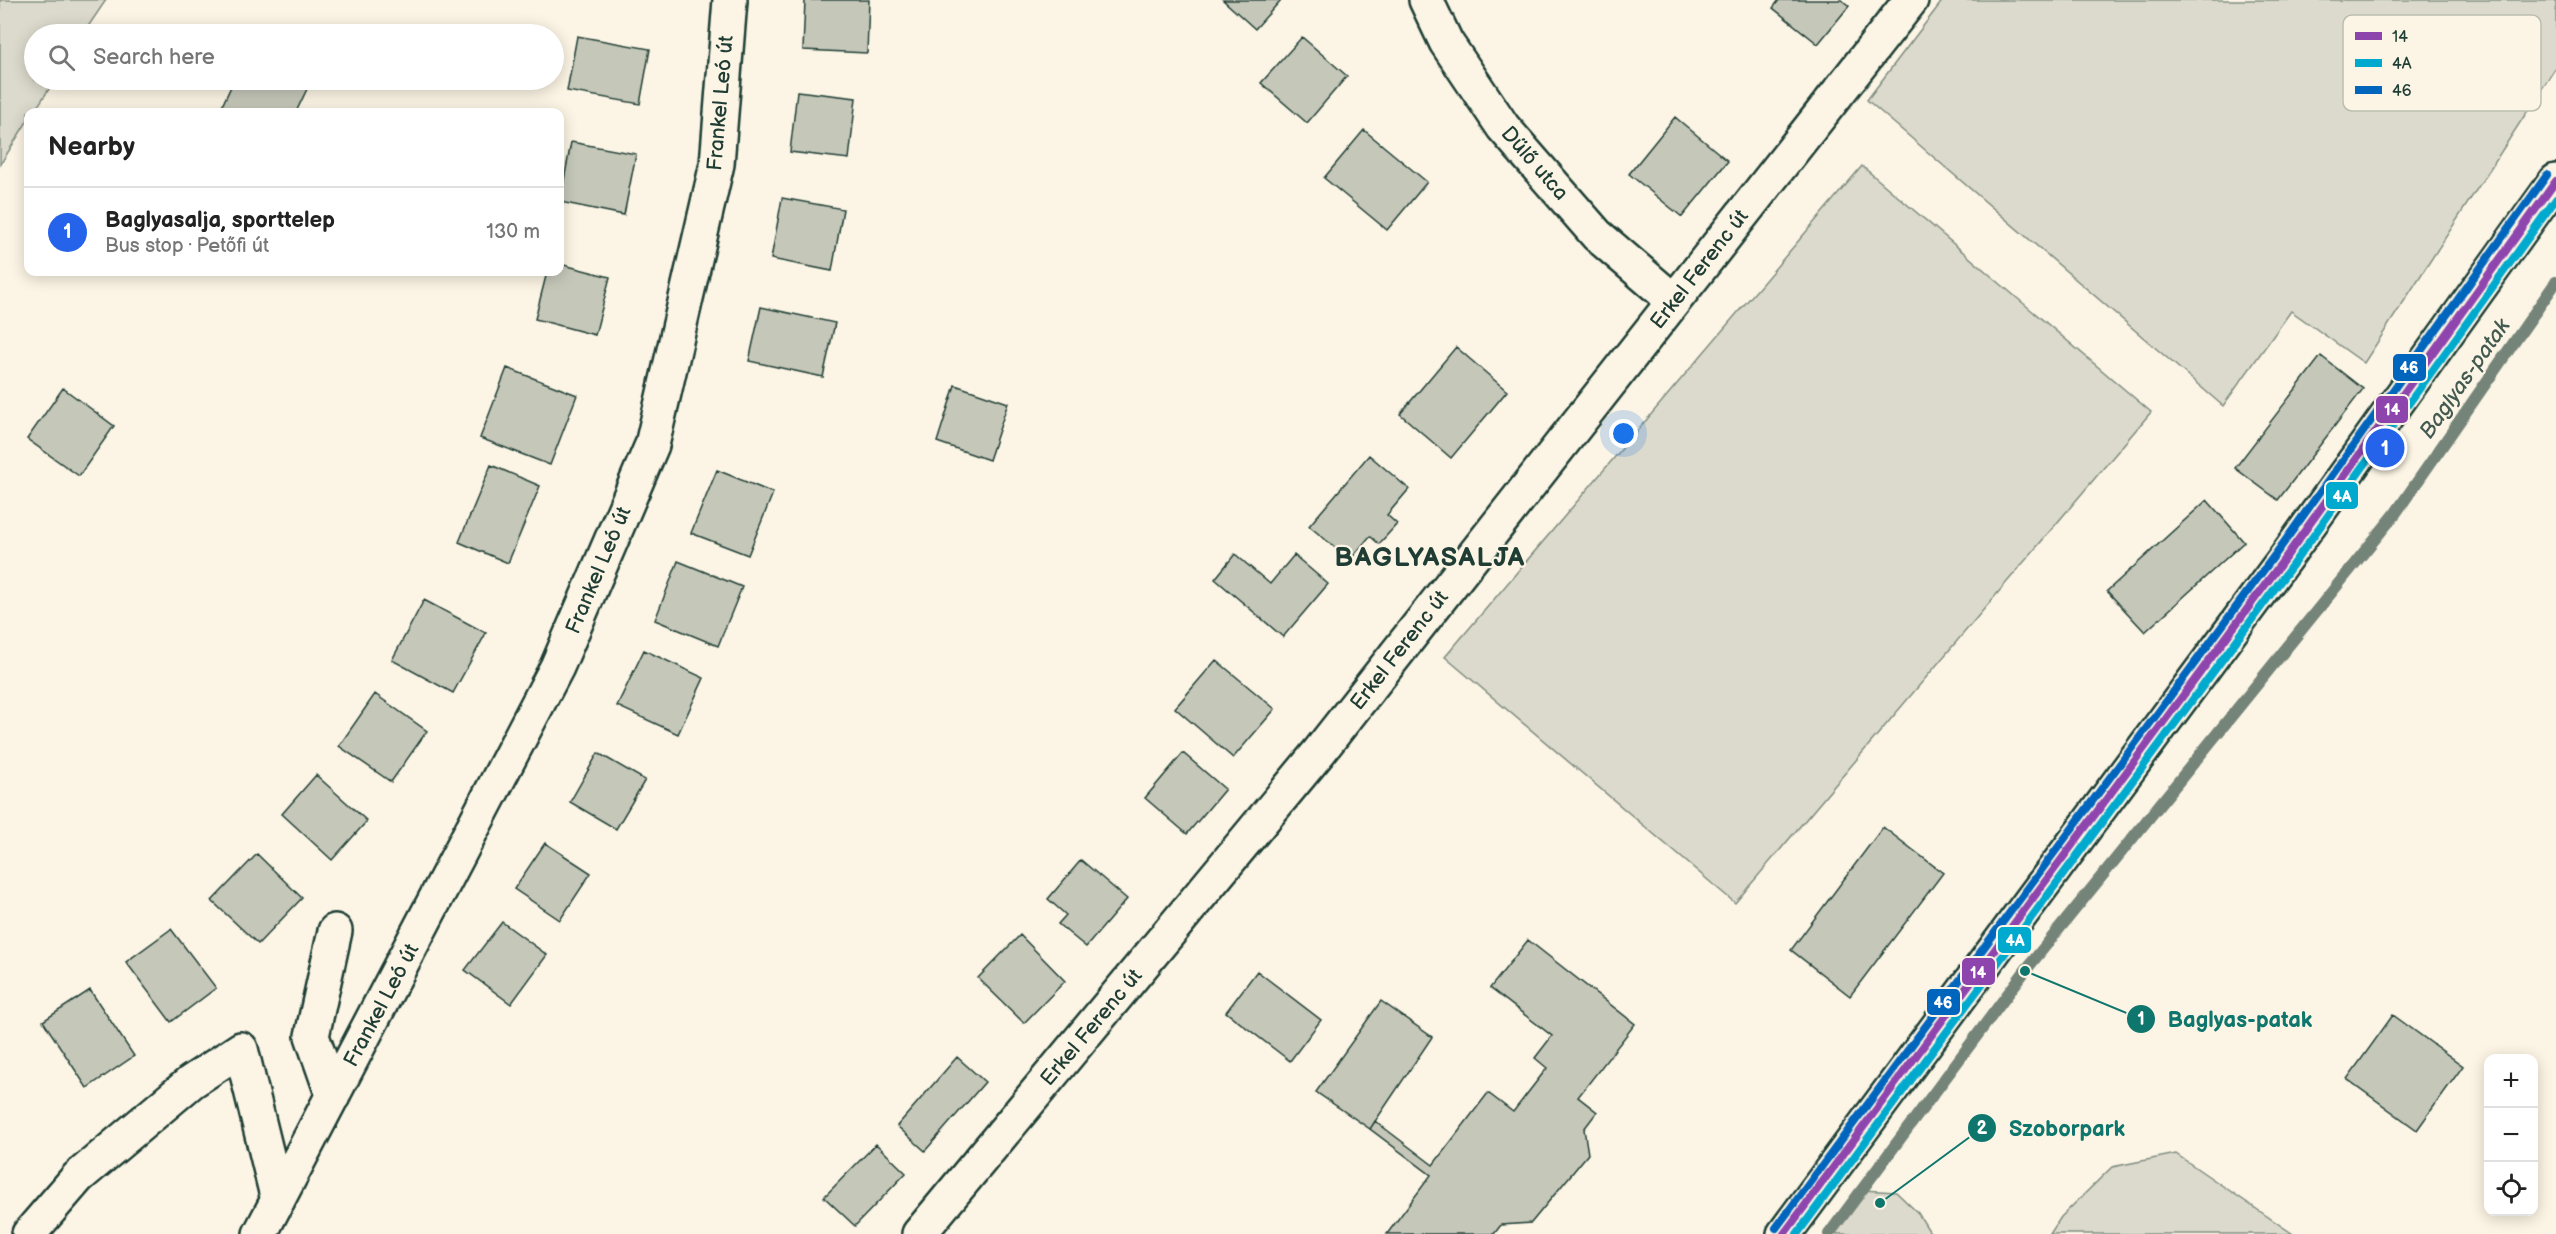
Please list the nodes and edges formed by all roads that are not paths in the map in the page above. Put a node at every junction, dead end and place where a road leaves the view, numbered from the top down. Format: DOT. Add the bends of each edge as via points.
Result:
graph roads {
  1 [pos="730,0"];
  2 [pos="1426,0"];
  3 [pos="1911,0"];
  4 [pos="2556,182"];
  5 [pos="1674,301"];
  6 [pos="334,931"];
  7 [pos="333,1096"];
  8 [pos="278,1200"];
  9 [pos="29,1234"];
  10 [pos="260,1234"];
  11 [pos="919,1234"];
  12 [pos="1784,1234"];
  1 -- 7 [label="street, Frankel Leó út" via="717,164 652,445 557,667"];
  2 -- 5 [label="street, Dűlő utca" via="1446,42 1503,127 1597,235"];
  3 -- 5 [label="street, Erkel Ferenc út"];
  4 -- 12 [label="street" via="2288,554"];
  5 -- 11 [label="street, Erkel Ferenc út" via="1318,752"];
  6 -- 7 [label="street, Frankel Leó út" via="312,1036"];
  7 -- 8 [label="street, Frankel Leó út"];
  8 -- 9 [label="street" via="241,1049 190,1082 78,1177"];
  8 -- 10 [label="street, Frankel Leó út"];
}
